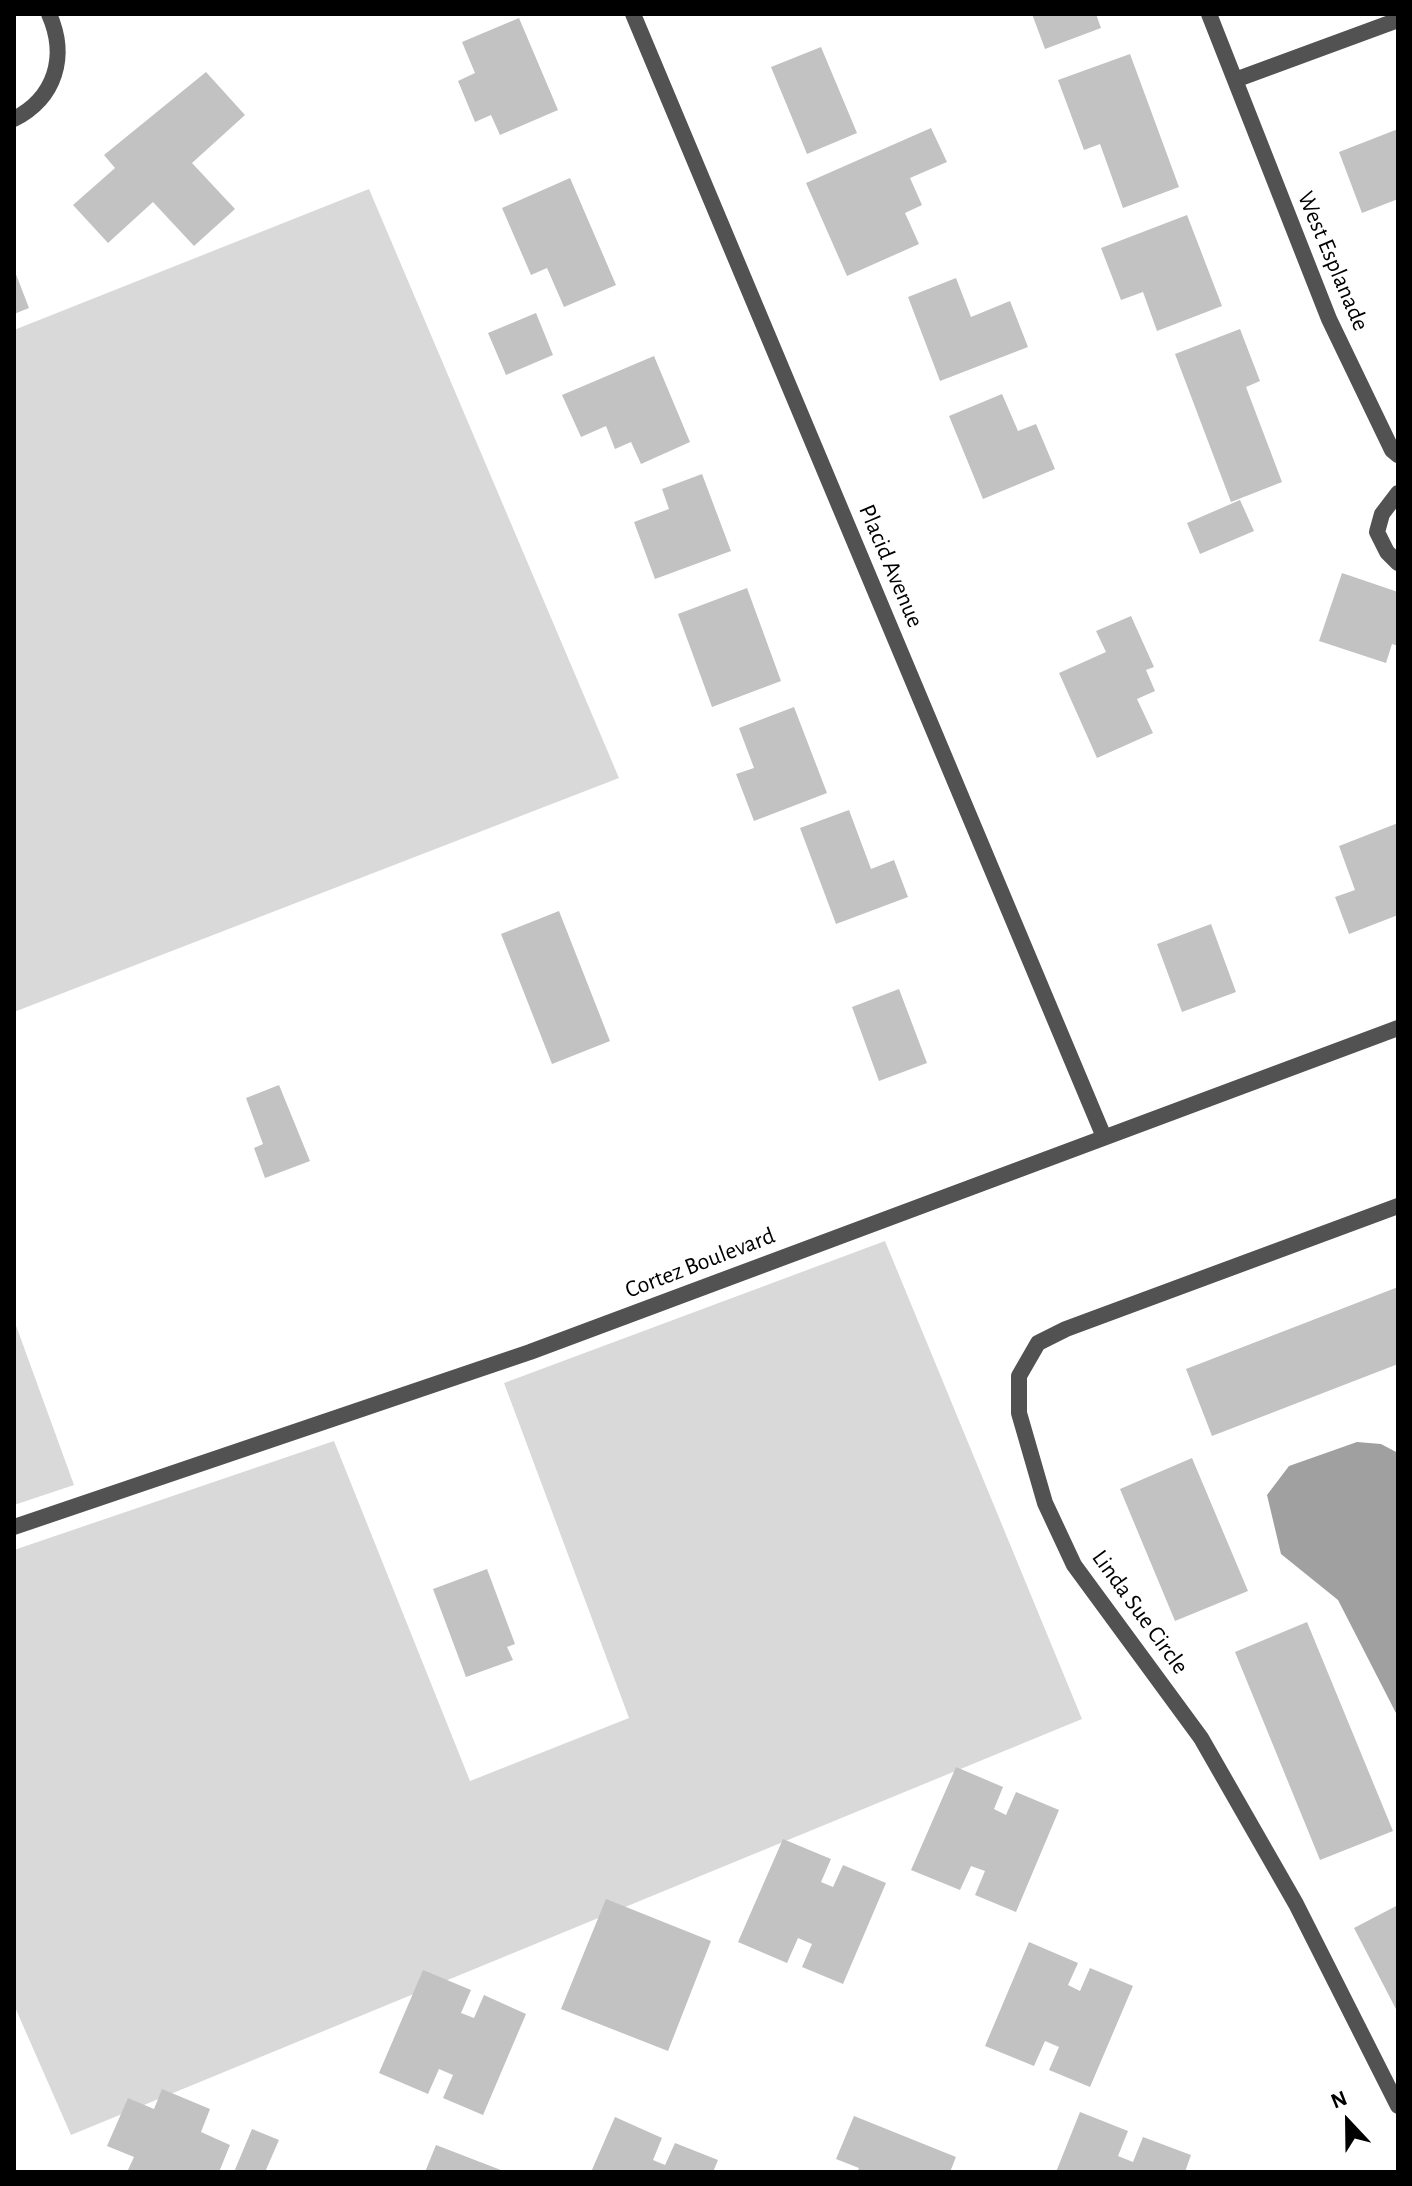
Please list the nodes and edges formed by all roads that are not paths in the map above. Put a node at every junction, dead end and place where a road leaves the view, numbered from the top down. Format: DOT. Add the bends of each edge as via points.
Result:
graph roads {
  1 [pos="49,14"];
  2 [pos="633,14"];
  3 [pos="1209,14"];
  4 [pos="1398,20"];
  5 [pos="1235,80"];
  6 [pos="14,119"];
  7 [pos="1398,455"];
  8 [pos="1398,493"];
  9 [pos="1398,563"];
  10 [pos="1398,1028"];
  11 [pos="1104,1137"];
  12 [pos="1398,1206"];
  13 [pos="14,1527"];
  14 [pos="1398,2106"];
  1 -- 6 [label="street" via="58,73 33,109"];
  2 -- 11 [label="street, Placid Avenue"];
  3 -- 5 [label="street, West Esplanade"];
  4 -- 5 [label="street"];
  5 -- 7 [label="street, West Esplanade" via="1329,319"];
  8 -- 9 [label="street" via="1382,514 1377,532"];
  10 -- 11 [label="street, Cortez Boulevard"];
  11 -- 13 [label="street, Cortez Boulevard" via="530,1352"];
  12 -- 14 [label="street, Linda Sue Circle" via="1066,1329 1038,1343 1019,1376 1019,1413 1045,1503 1074,1565 1201,1738 1296,1904"];
}
